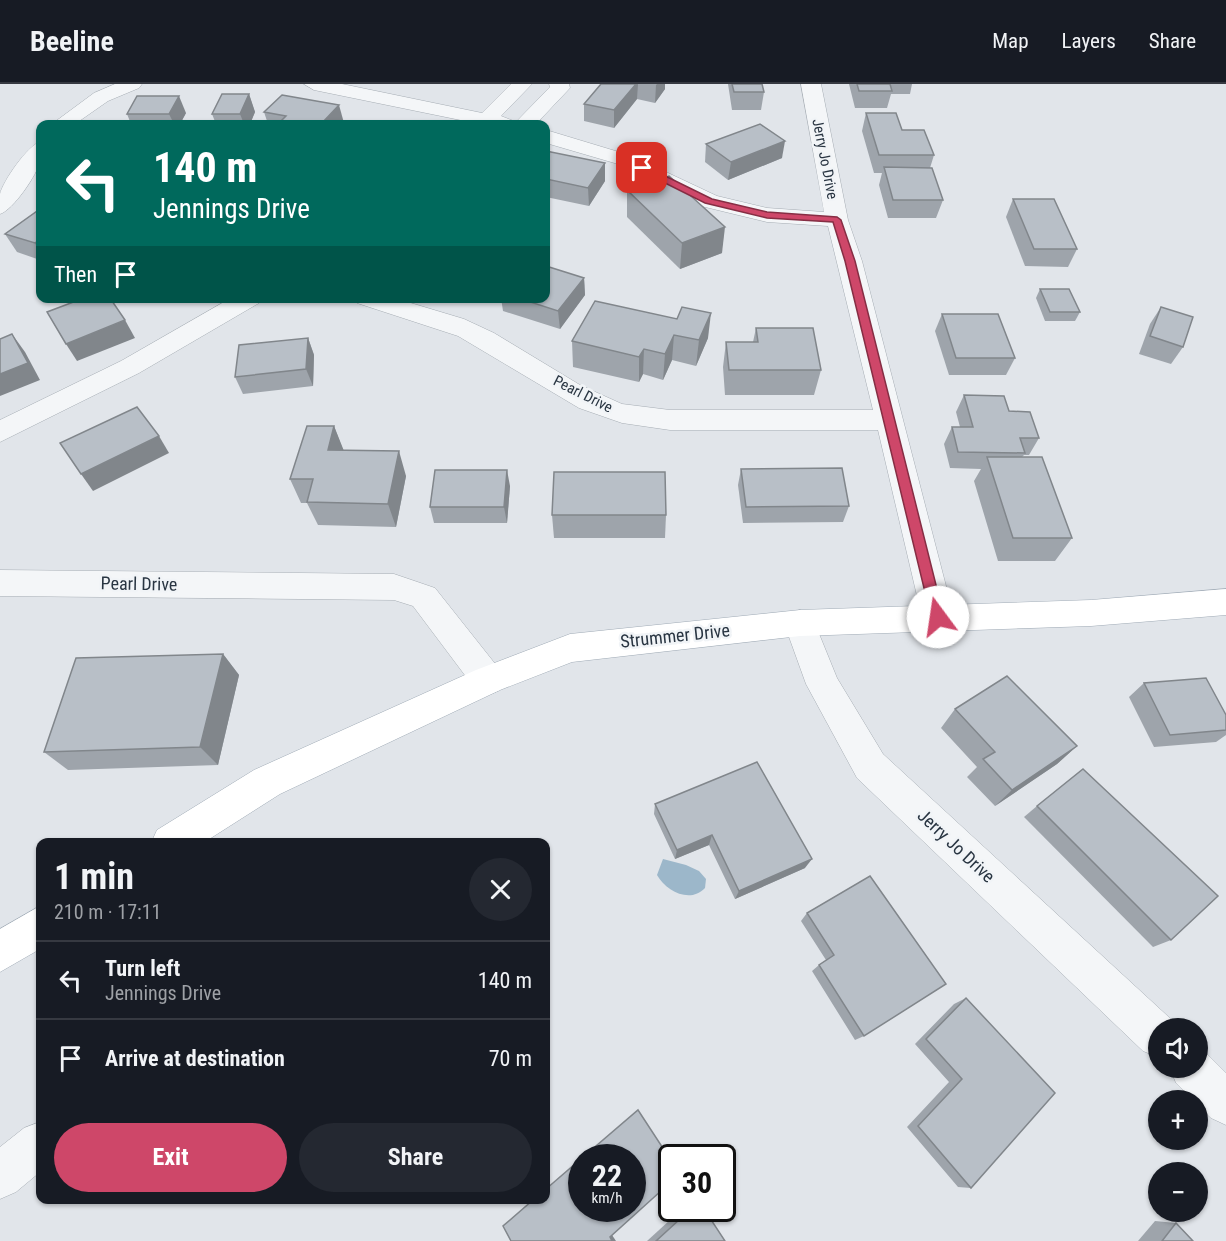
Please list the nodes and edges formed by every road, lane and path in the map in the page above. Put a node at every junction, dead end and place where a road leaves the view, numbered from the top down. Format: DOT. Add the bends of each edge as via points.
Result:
graph roads {
  1 [pos="132,84"];
  2 [pos="314,84"];
  3 [pos="522,84"];
  4 [pos="559,84"];
  5 [pos="811,84"];
  6 [pos="68,120"];
  7 [pos="486,120"];
  8 [pos="529,120"];
  9 [pos="550,137"];
  10 [pos="36,152"];
  11 [pos="0,207"];
  12 [pos="837,220"];
  13 [pos="241,303"];
  14 [pos="382,303"];
  15 [pos="888,420"];
  16 [pos="0,432"];
  17 [pos="0,583"];
  18 [pos="1226,602"];
  19 [pos="938,617"];
  20 [pos="800,623"];
  21 [pos="488,680"];
  22 [pos="179,838"];
  23 [pos="36,928"];
  24 [pos="0,951"];
  25 [pos="1148,1027"];
  26 [pos="1201,1078"];
  27 [pos="1226,1102"];
  28 [pos="36,1147"];
  29 [pos="0,1176"];
  1 -- 6 [label="street" via="101,97"];
  2 -- 7 [label="street"];
  3 -- 7 [label="street"];
  4 -- 8 [label="street" via="549,102"];
  5 -- 12 [label="street, Jerry Jo Drive"];
  9 -- 12 [label="street" via="625,160 709,201 767,215"];
  10 -- 11 [label="street" via="14,192"];
  12 -- 15 [label="street, Jerry Jo Drive"];
  13 -- 16 [label="street" via="130,367"];
  14 -- 15 [label="street, Pearl Drive" via="465,329 581,396 607,409 637,417"];
  15 -- 19 [label="street, Jerry Jo Drive"];
  17 -- 21 [label="street, Pearl Drive" via="394,587 424,597"];
  18 -- 19 [label="main road, Strummer Drive" via="1091,613"];
  19 -- 20 [label="main road, Strummer Drive"];
  20 -- 21 [label="main road, Strummer Drive" via="570,648"];
  20 -- 25 [label="street, Jerry Jo Drive" via="823,684 870,766"];
  21 -- 22 [label="main road, Strummer Drive" via="267,782"];
  23 -- 24 [label="main road"];
  26 -- 27 [label="street"];
  28 -- 29 [label="street"];
}
